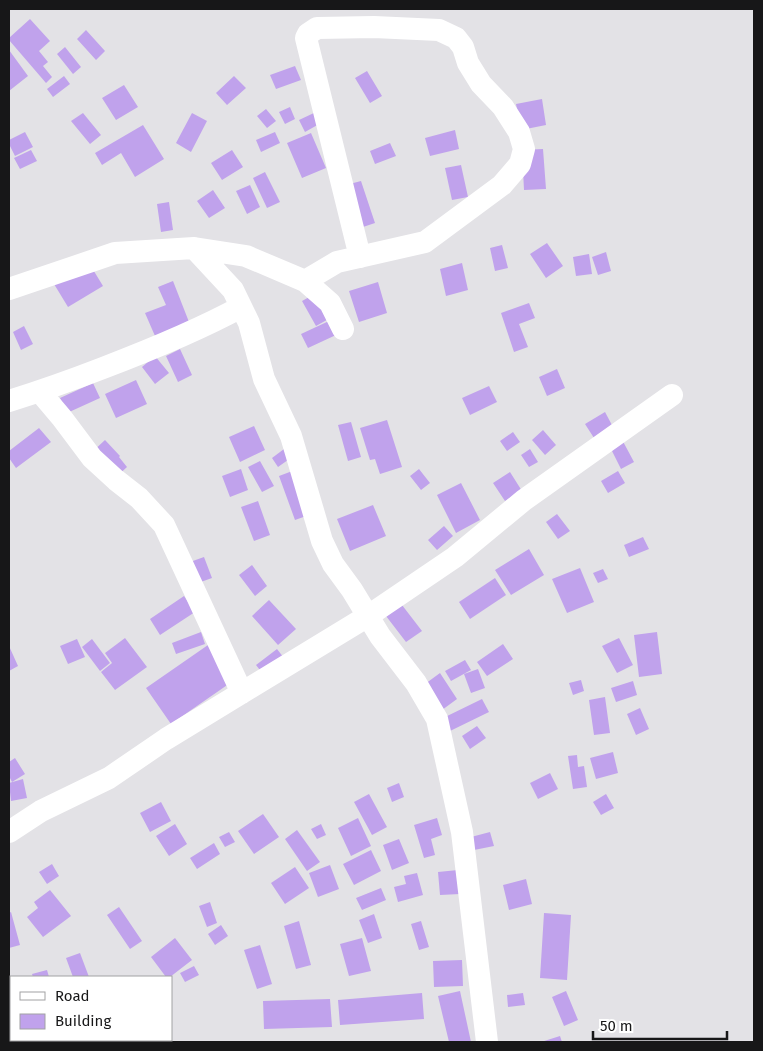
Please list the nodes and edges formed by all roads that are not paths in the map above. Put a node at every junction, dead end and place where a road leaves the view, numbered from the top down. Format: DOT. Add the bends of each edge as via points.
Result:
graph roads {
  1 [pos="194,248"];
  2 [pos="360,257"];
  3 [pos="305,281"];
  4 [pos="9,289"];
  5 [pos="241,307"];
  6 [pos="343,329"];
  7 [pos="40,392"];
  8 [pos="672,394"];
  9 [pos="9,401"];
  10 [pos="368,616"];
  11 [pos="242,693"];
  12 [pos="9,832"];
  13 [pos="487,1042"];
  1 -- 3 [label="street" via="246,256"];
  1 -- 4 [label="street" via="115,253"];
  1 -- 5 [label="street" via="233,290"];
  2 -- 2 [label="street" via="426,242 502,185 520,164 524,149 519,132 502,107 480,84 456,38 439,30 317,28 306,38"];
  2 -- 3 [label="street" via="337,262"];
  3 -- 6 [label="street" via="330,303"];
  5 -- 7 [label="street" via="208,325"];
  5 -- 10 [label="street" via="249,323 264,379 290,436 322,542"];
  7 -- 9 [label="street"];
  7 -- 11 [label="street" via="92,458 139,498 164,525"];
  8 -- 10 [label="street" via="524,500 455,557"];
  10 -- 11 [label="street"];
  10 -- 13 [label="street" via="416,683 437,719 462,832"];
  11 -- 12 [label="street" via="109,778 41,811"];
}
